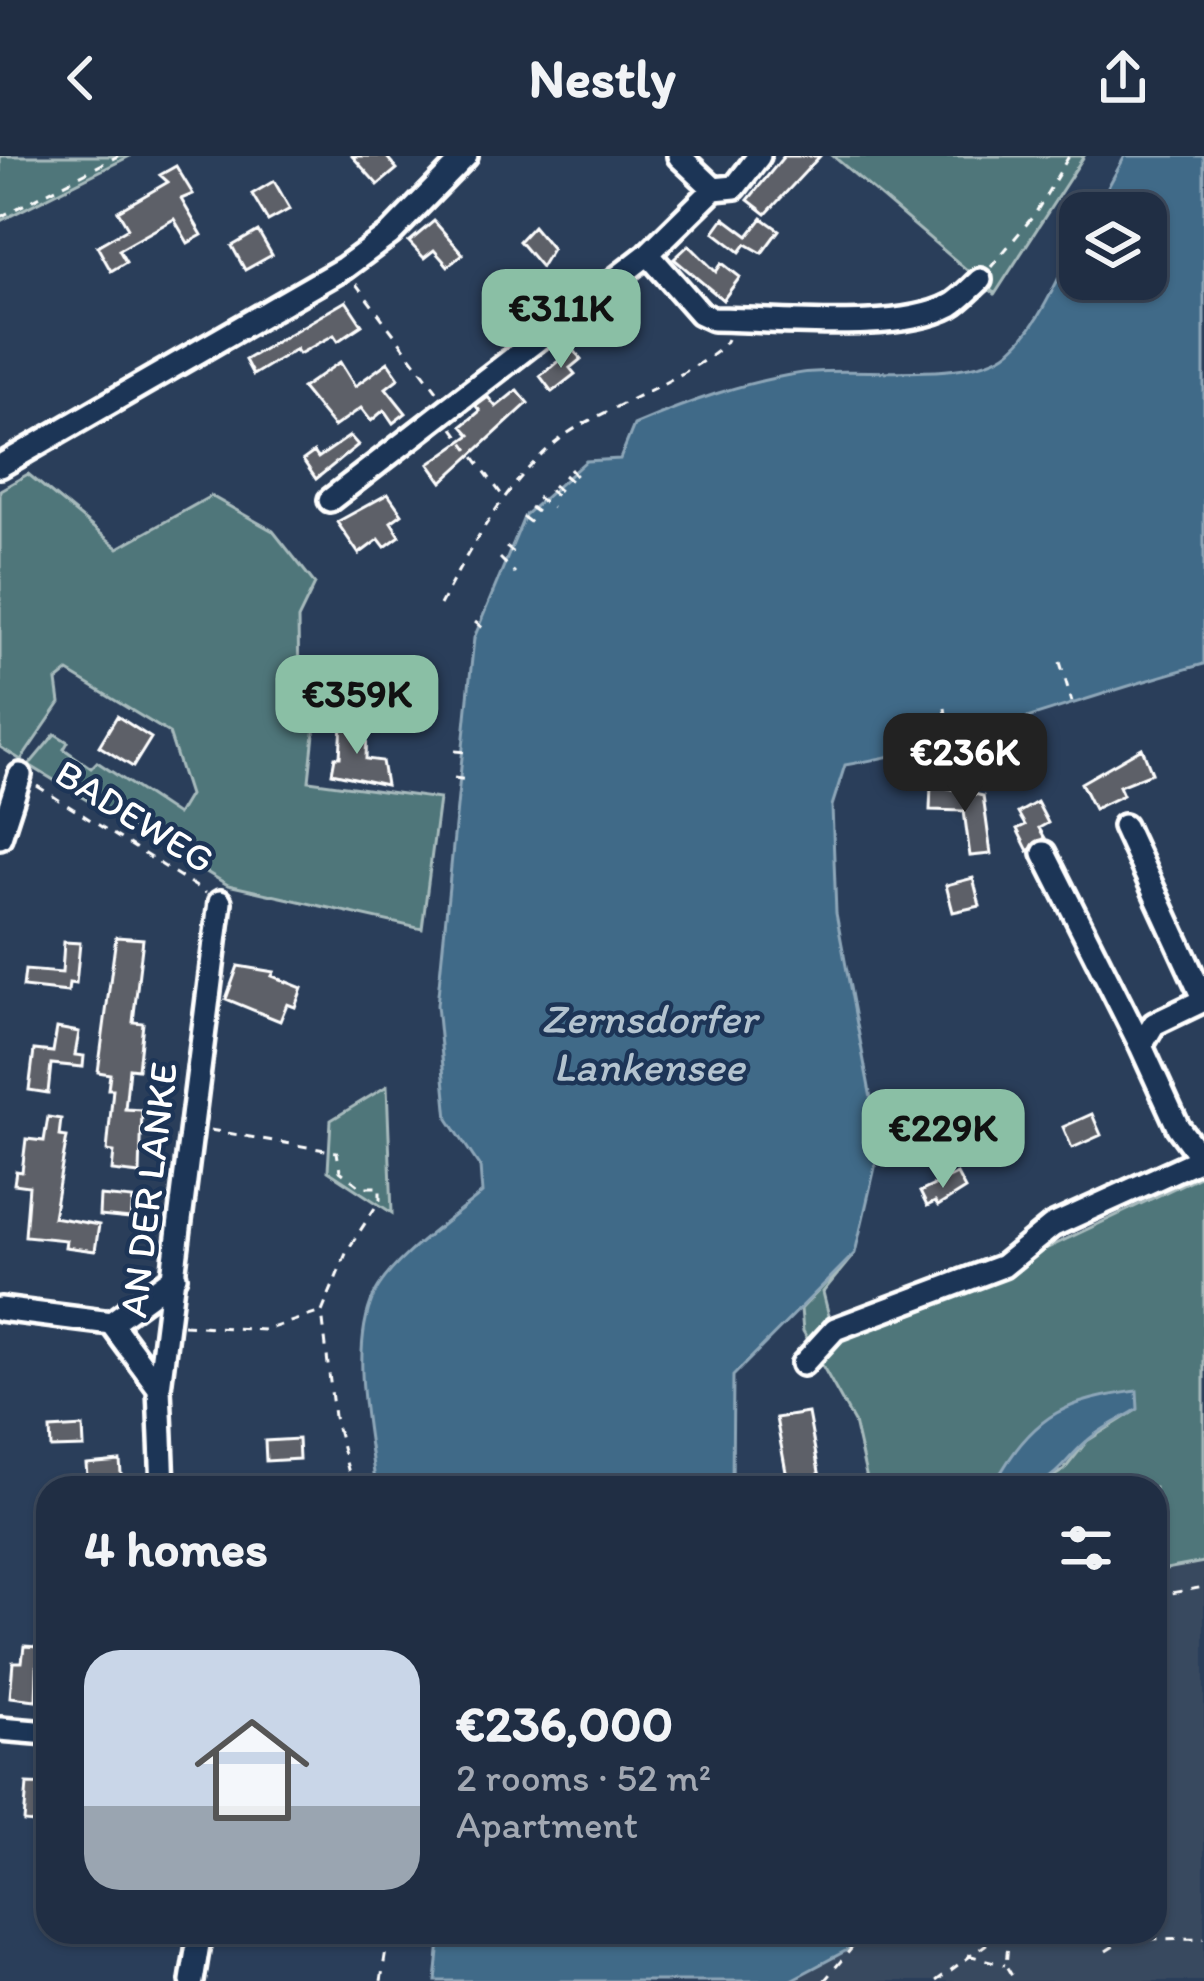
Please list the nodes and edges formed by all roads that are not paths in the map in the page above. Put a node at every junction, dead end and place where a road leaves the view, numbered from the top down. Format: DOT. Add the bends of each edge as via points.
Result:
graph roads {
  1 [pos="466,156"];
  2 [pos="679,156"];
  3 [pos="759,156"];
  4 [pos="714,189"];
  5 [pos="648,254"];
  6 [pos="980,280"];
  7 [pos="0,466"];
  8 [pos="330,500"];
  9 [pos="20,775"];
  10 [pos="1124,826"];
  11 [pos="0,837"];
  12 [pos="1044,853"];
  13 [pos="220,902"];
  14 [pos="1204,1000"];
  15 [pos="1142,1046"];
  16 [pos="1203,1158"];
  17 [pos="176,1276"];
  18 [pos="0,1310"];
  19 [pos="111,1323"];
  20 [pos="803,1364"];
  21 [pos="160,1388"];
  22 [pos="163,1476"];
  23 [pos="0,1729"];
  24 [pos="36,1732"];
  25 [pos="198,1944"];
  26 [pos="192,1981"];
  1 -- 7 [label="street" via="344,268"];
  2 -- 4 [label="street"];
  3 -- 4 [label="street" via="735,187"];
  4 -- 5 [label="street"];
  5 -- 6 [label="street" via="700,313 729,320 810,326 910,315 950,305"];
  5 -- 8 [label="street"];
  9 -- 11 [label="street"];
  10 -- 14 [label="street"];
  12 -- 15 [label="street"];
  13 -- 17 [label="street, AN DER LANKE"];
  14 -- 15 [label="street" via="1154,1024"];
  15 -- 16 [label="street" via="1178,1127"];
  16 -- 20 [label="street" via="1052,1226 1004,1266 835,1329"];
  17 -- 19 [label="street"];
  17 -- 21 [label="street, AN DER LANKE"];
  18 -- 19 [label="street"];
  19 -- 21 [label="street"];
  21 -- 22 [label="street, AN DER LANKE"];
  23 -- 24 [label="street"];
  25 -- 26 [label="street"];
}
